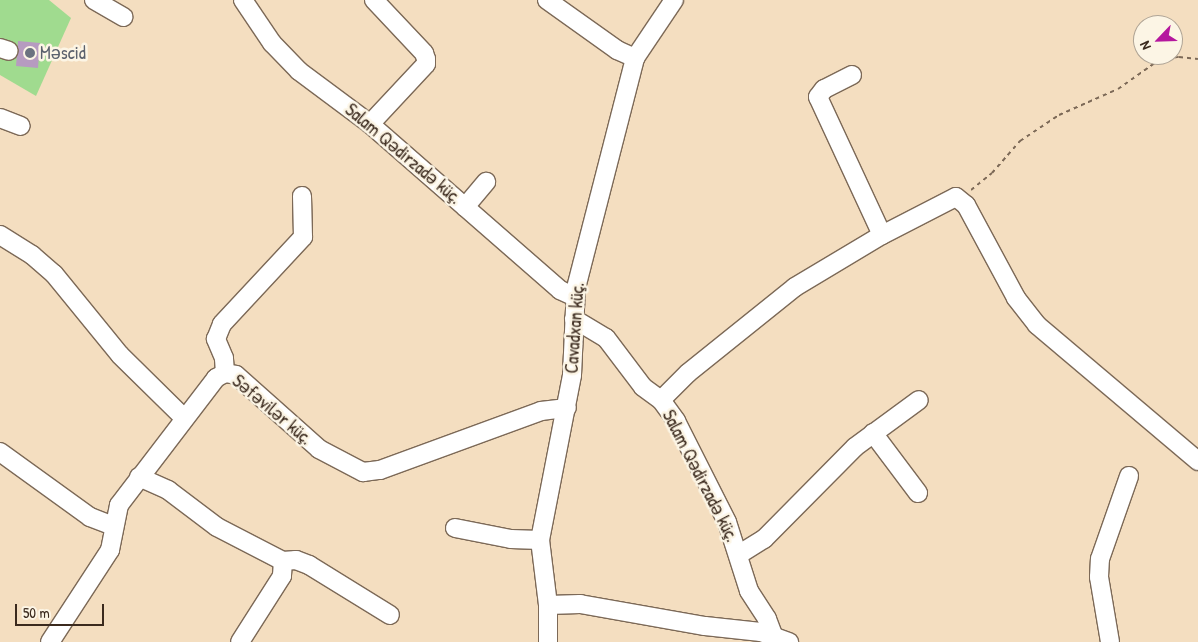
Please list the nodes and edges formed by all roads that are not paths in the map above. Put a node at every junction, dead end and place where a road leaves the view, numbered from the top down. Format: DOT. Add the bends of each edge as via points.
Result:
graph roads {
  1 [pos="94,0"];
  2 [pos="242,0"];
  3 [pos="374,0"];
  4 [pos="547,0"];
  5 [pos="674,0"];
  6 [pos="124,17"];
  7 [pos="635,58"];
  8 [pos="852,75"];
  9 [pos="0,118"];
  10 [pos="370,124"];
  11 [pos="21,126"];
  12 [pos="486,182"];
  13 [pos="302,196"];
  14 [pos="465,207"];
  15 [pos="0,235"];
  16 [pos="882,235"];
  17 [pos="575,296"];
  18 [pos="574,319"];
  19 [pos="225,373"];
  20 [pos="661,400"];
  21 [pos="920,400"];
  22 [pos="567,408"];
  23 [pos="184,418"];
  24 [pos="874,433"];
  25 [pos="0,452"];
  26 [pos="1198,461"];
  27 [pos="1129,476"];
  28 [pos="139,478"];
  29 [pos="918,493"];
  30 [pos="114,526"];
  31 [pos="455,528"];
  32 [pos="540,540"];
  33 [pos="738,555"];
  34 [pos="283,561"];
  35 [pos="548,605"];
  36 [pos="390,615"];
  37 [pos="703,634"];
  38 [pos="781,638"];
  39 [pos="50,642"];
  40 [pos="240,642"];
  41 [pos="548,642"];
  42 [pos="1110,642"];
  1 -- 6 [label="street"];
  2 -- 10 [label="street, Salam Qədirzadə küç." via="262,30 292,64"];
  3 -- 10 [label="street" via="424,53 426,64"];
  4 -- 7 [label="street" via="617,50"];
  5 -- 7 [label="street, Cavadxan küç."];
  7 -- 17 [label="street, Cavadxan küç."];
  8 -- 16 [label="street" via="824,89 818,97"];
  9 -- 11 [label="street"];
  10 -- 14 [label="street, Salam Qədirzadə küç."];
  12 -- 14 [label="street"];
  13 -- 19 [label="street" via="303,237 222,324 216,339 224,358"];
  14 -- 17 [label="street, Salam Qədirzadə küç." via="560,290"];
  15 -- 23 [label="street" via="32,255 54,274 120,355"];
  16 -- 20 [label="street" via="780,299 688,373"];
  16 -- 26 [label="street" via="951,197 960,199 1016,298 1037,325"];
  17 -- 18 [label="street, Cavadxan küç."];
  18 -- 20 [label="street, Salam Qədirzadə küç." via="606,338 643,387"];
  18 -- 22 [label="street, Cavadxan küç." via="574,351"];
  19 -- 22 [label="street, Səfəvilər küç." via="236,375 319,449 363,472 380,470 542,411"];
  19 -- 23 [label="street, Səfəvilər küç." via="216,378"];
  20 -- 33 [label="street, Salam Qədirzadə küç." via="676,421 713,494"];
  21 -- 24 [label="street"];
  22 -- 32 [label="street, Cavadxan küç."];
  23 -- 28 [label="street, Səfəvilər küç."];
  24 -- 29 [label="street"];
  24 -- 33 [label="street" via="855,447 764,539"];
  25 -- 30 [label="street" via="90,517"];
  27 -- 42 [label="street" via="1100,559 1099,577"];
  28 -- 30 [label="street, Səfəvilər küç." via="119,505"];
  28 -- 34 [label="street" via="168,490 216,527"];
  30 -- 39 [label="street, Səfəvilər küç." via="113,539 102,564"];
  31 -- 32 [label="street" via="511,540"];
  32 -- 35 [label="street, Cavadxan küç."];
  33 -- 38 [label="street, Salam Qədirzadə küç." via="749,591"];
  34 -- 36 [label="street" via="296,560 309,565"];
  34 -- 40 [label="street" via="282,576"];
  35 -- 37 [label="street" via="580,604"];
  35 -- 41 [label="street, Cavadxan küç."];
  37 -- 38 [label="street"];
}
